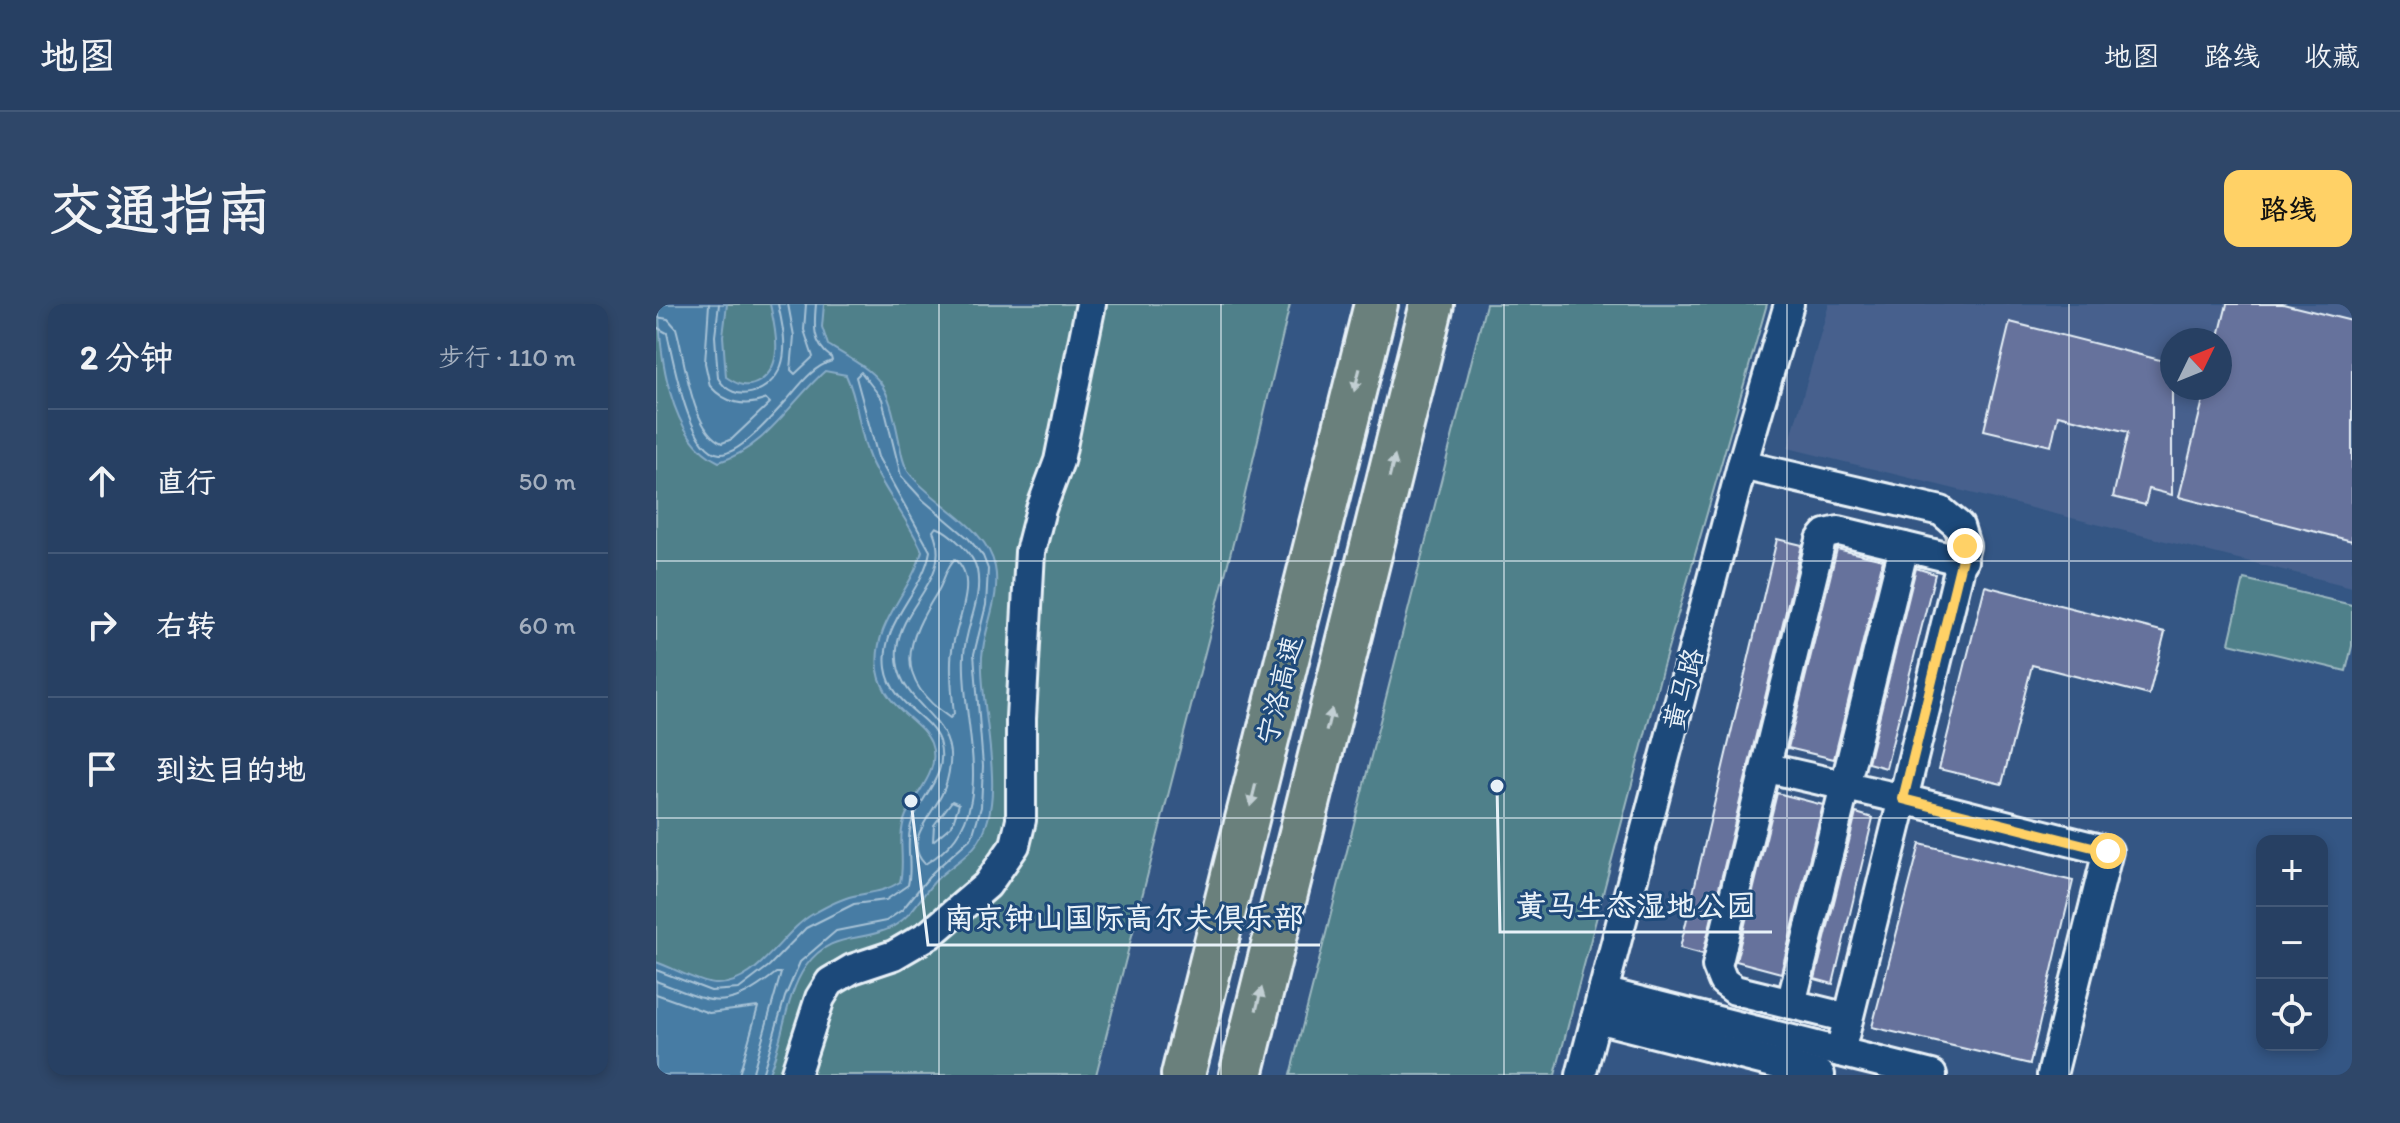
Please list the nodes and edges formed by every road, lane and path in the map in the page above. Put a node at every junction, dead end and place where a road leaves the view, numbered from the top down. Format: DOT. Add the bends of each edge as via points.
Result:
graph roads {
  1 [pos="1091,304"];
  2 [pos="1376,304"];
  3 [pos="1432,304"];
  4 [pos="1789,304"];
  5 [pos="1742,465"];
  6 [pos="1904,547"];
  7 [pos="1963,561"];
  8 [pos="1768,768"];
  9 [pos="1845,785"];
  10 [pos="1903,799"];
  11 [pos="1791,1004"];
  12 [pos="1600,1005"];
  13 [pos="1848,1018"];
  14 [pos="1840,1052"];
  15 [pos="795,1075"];
  16 [pos="1183,1075"];
  17 [pos="1241,1075"];
  18 [pos="1581,1075"];
  19 [pos="1820,1075"];
  20 [pos="1932,1075"];
  21 [pos="2052,1075"];
  1 -- 15 [label="street" via="1059,461 1030,552 1021,820 1015,845 987,885 930,934 830,982"];
  2 -- 16 [label="highway, 宁洛高速, one-way"];
  17 -- 3 [label="highway, 宁洛高速, one-way"];
  4 -- 5 [label="street, 黄马路"];
  5 -- 7 [label="street" via="1941,511 1964,535"];
  5 -- 12 [label="street, 黄马路"];
  6 -- 7 [label="street"];
  6 -- 8 [label="street" via="1839,531 1821,540"];
  6 -- 9 [label="street"];
  7 -- 10 [label="street"];
  8 -- 9 [label="street"];
  8 -- 11 [label="street" via="1717,966 1728,987"];
  9 -- 10 [label="street"];
  9 -- 11 [label="street"];
  10 -- 13 [label="street"];
  10 -- 21 [label="street" via="2108,851"];
  11 -- 13 [label="street"];
  12 -- 14 [label="street"];
  12 -- 18 [label="street, 黄马路"];
  12 -- 19 [label="street"];
  13 -- 14 [label="street"];
  14 -- 20 [label="street"];
}
